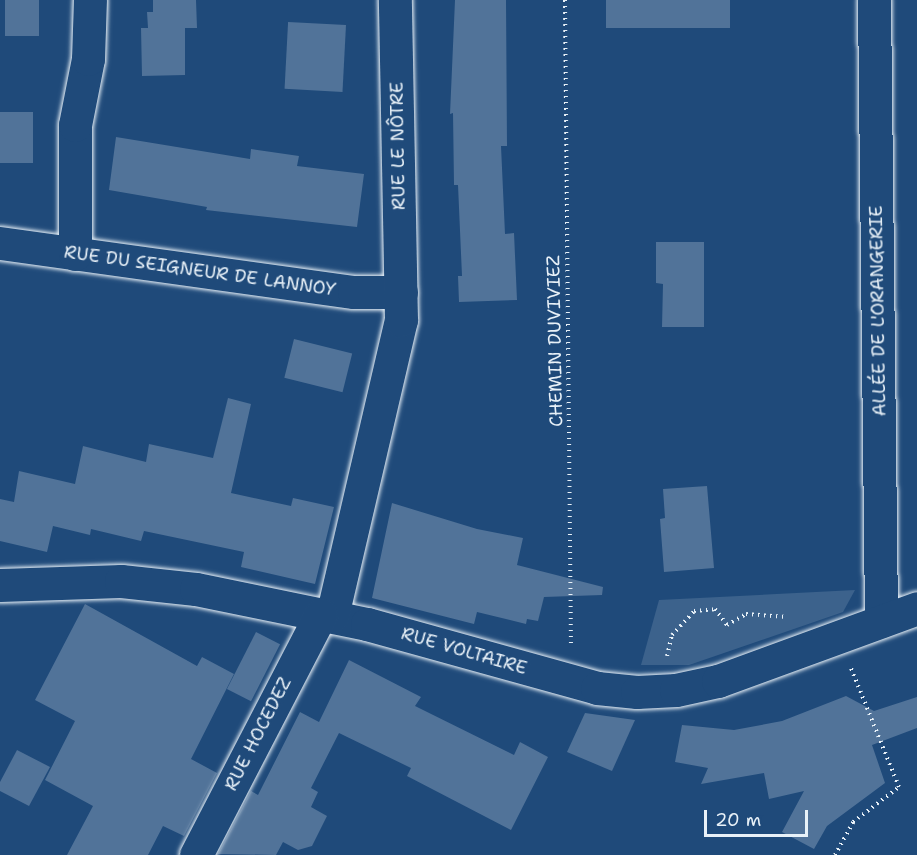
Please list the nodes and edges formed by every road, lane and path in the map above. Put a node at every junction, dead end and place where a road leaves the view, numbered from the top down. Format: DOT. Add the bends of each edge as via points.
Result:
graph roads {
  1 [pos="90,0"];
  2 [pos="395,0"];
  3 [pos="565,0"];
  4 [pos="874,0"];
  5 [pos="0,243"];
  6 [pos="75,254"];
  7 [pos="401,292"];
  8 [pos="0,585"];
  9 [pos="917,608"];
  10 [pos="326,615"];
  11 [pos="881,621"];
  12 [pos="829,641"];
  13 [pos="572,682"];
  14 [pos="658,692"];
  15 [pos="196,855"];
  16 [pos="835,855"];
  1 -- 6 [label="street" via="88,59 75,125"];
  2 -- 7 [label="street, RUE LE NÔTRE"];
  3 -- 13 [label="path, CHEMIN DUVIVIEZ"];
  4 -- 11 [label="street, ALLÉE DE L'ORANGERIE"];
  5 -- 6 [label="street, RUE DU SEIGNEUR DE LANNOY"];
  6 -- 7 [label="street, RUE DU SEIGNEUR DE LANNOY" via="354,292"];
  7 -- 10 [label="street, RUE LE NÔTRE" via="395,358"];
  8 -- 10 [label="street, RUE VOLTAIRE" via="148,583"];
  9 -- 11 [label="street, RUE VOLTAIRE"];
  10 -- 13 [label="street, RUE VOLTAIRE"];
  10 -- 15 [label="street, RUE HOCEDEZ"];
  11 -- 12 [label="street, RUE VOLTAIRE"];
  12 -- 14 [label="street, RUE VOLTAIRE" via="695,687"];
  12 -- 14 [label="path" via="790,618 746,614 727,625 715,609 694,611 672,635"];
  12 -- 16 [label="path" via="899,788 854,822"];
  13 -- 14 [label="street, RUE VOLTAIRE" via="616,691"];
}
